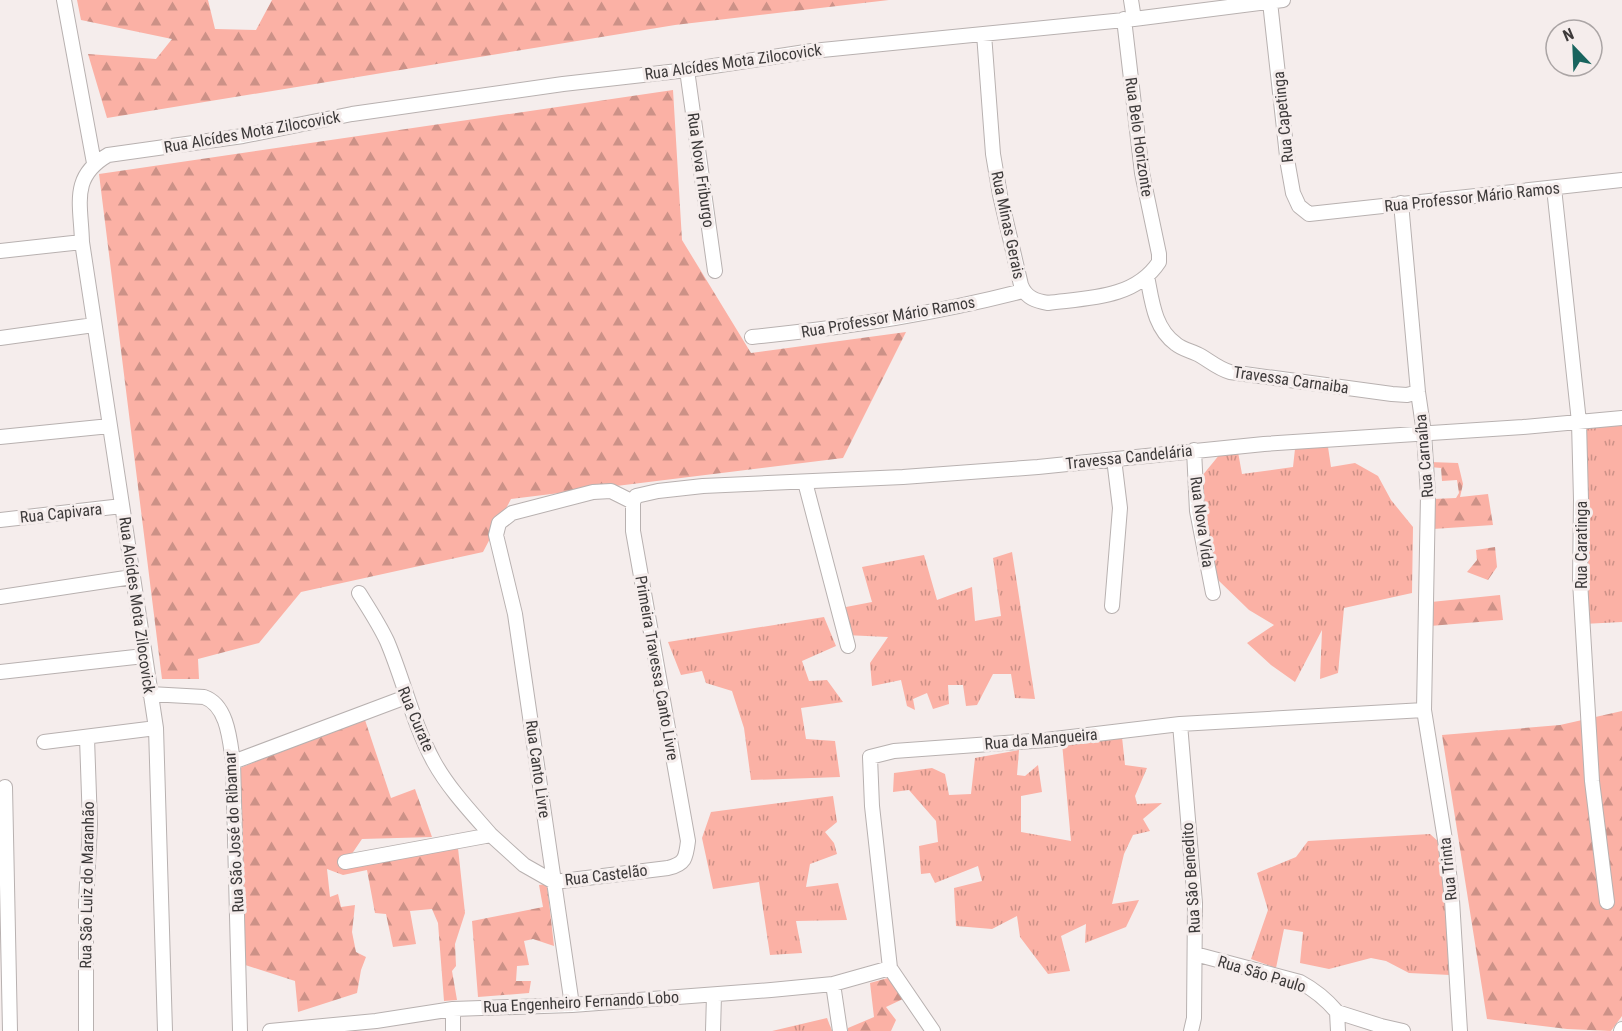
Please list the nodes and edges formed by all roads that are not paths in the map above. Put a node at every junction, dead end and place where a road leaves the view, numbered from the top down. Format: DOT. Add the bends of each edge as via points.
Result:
graph roads {
  1 [pos="64,0"];
  2 [pos="1131,0"];
  3 [pos="1277,1"];
  4 [pos="1129,19"];
  5 [pos="984,34"];
  6 [pos="687,70"];
  7 [pos="94,163"];
  8 [pos="1622,180"];
  9 [pos="1554,188"];
  10 [pos="1401,203"];
  11 [pos="1322,213"];
  12 [pos="82,242"];
  13 [pos="0,251"];
  14 [pos="715,271"];
  15 [pos="1148,276"];
  16 [pos="1023,291"];
  17 [pos="94,324"];
  18 [pos="752,337"];
  19 [pos="0,338"];
  20 [pos="1418,393"];
  21 [pos="1622,418"];
  22 [pos="1579,422"];
  23 [pos="110,426"];
  24 [pos="1424,433"];
  25 [pos="0,437"];
  26 [pos="1194,450"];
  27 [pos="1114,459"];
  28 [pos="805,482"];
  29 [pos="634,499"];
  30 [pos="122,506"];
  31 [pos="0,520"];
  32 [pos="132,578"];
  33 [pos="1213,592"];
  34 [pos="359,593"];
  35 [pos="0,597"];
  36 [pos="1112,606"];
  37 [pos="848,646"];
  38 [pos="144,656"];
  39 [pos="0,672"];
  40 [pos="150,694"];
  41 [pos="406,697"];
  42 [pos="1424,710"];
  43 [pos="1180,724"];
  44 [pos="156,728"];
  45 [pos="87,738"];
  46 [pos="44,742"];
  47 [pos="233,762"];
  48 [pos="4,788"];
  49 [pos="491,835"];
  50 [pos="688,841"];
  51 [pos="345,862"];
  52 [pos="554,882"];
  53 [pos="1607,902"];
  54 [pos="1195,954"];
  55 [pos="890,968"];
  56 [pos="833,984"];
  57 [pos="714,995"];
  58 [pos="572,1005"];
  59 [pos="453,1009"];
  60 [pos="1337,1012"];
  61 [pos="376,1026"];
  62 [pos="298,1030"];
  63 [pos="10,1031"];
  64 [pos="86,1031"];
  65 [pos="165,1031"];
  66 [pos="240,1031"];
  67 [pos="270,1031"];
  68 [pos="453,1031"];
  69 [pos="713,1031"];
  70 [pos="840,1031"];
  71 [pos="933,1031"];
  72 [pos="1191,1031"];
  73 [pos="1338,1031"];
  74 [pos="1404,1031"];
  75 [pos="1460,1031"];
  1 -- 7 [label="street"];
  2 -- 4 [label="street, Rua Belo Horizonte"];
  3 -- 4 [label="street, Rua Alcídes Mota Zilocovick"];
  3 -- 11 [label="street, Rua Capetinga" via="1293,193 1299,206 1309,213"];
  4 -- 5 [label="street, Rua Alcídes Mota Zilocovick"];
  4 -- 15 [label="street, Rua Belo Horizonte" via="1142,173 1159,254 1159,262"];
  5 -- 6 [label="street, Rua Alcídes Mota Zilocovick" via="812,51"];
  5 -- 16 [label="street, Rua Minas Gerais" via="993,154"];
  6 -- 7 [label="street, Rua Alcídes Mota Zilocovick" via="352,114 243,136 108,155"];
  6 -- 14 [label="street, Rua Nova Friburgo"];
  7 -- 12 [label="street, Rua Alcídes Mota Zilocovick" via="83,177 80,191"];
  8 -- 9 [label="street, Rua Professor Mário Ramos"];
  9 -- 10 [label="street, Rua Professor Mário Ramos"];
  9 -- 22 [label="street, Rua Caratinga"];
  10 -- 11 [label="street, Rua Professor Mário Ramos"];
  10 -- 20 [label="street, Rua Carnaíba"];
  12 -- 13 [label="street"];
  12 -- 17 [label="street, Rua Alcídes Mota Zilocovick"];
  15 -- 16 [label="street, Rua Minas Gerais" via="1124,291 1048,303"];
  15 -- 20 [label="street, Travessa Carnaiba" via="1158,323 1168,338 1220,369 1392,394"];
  16 -- 18 [label="street, Rua Professor Mário Ramos" via="809,332"];
  17 -- 19 [label="street"];
  17 -- 23 [label="street, Rua Alcídes Mota Zilocovick"];
  20 -- 24 [label="street, Rua Carnaíba"];
  21 -- 22 [label="street, Travessa Candelária"];
  22 -- 24 [label="street, Travessa Candelária"];
  22 -- 53 [label="street, Rua Caratinga" via="1580,581 1589,736"];
  23 -- 25 [label="street"];
  23 -- 30 [label="street, Rua Alcídes Mota Zilocovick"];
  24 -- 26 [label="street, Travessa Candelária"];
  24 -- 42 [label="street, Rua Carnaíba" via="1428,495"];
  26 -- 27 [label="street, Travessa Candelária"];
  26 -- 33 [label="street, Rua Nova Vida" via="1197,511"];
  27 -- 28 [label="street, Travessa Candelária"];
  27 -- 36 [label="street" via="1120,508"];
  28 -- 29 [label="street, Travessa Candelária" via="703,486 658,491"];
  28 -- 37 [label="street"];
  29 -- 50 [label="street, Primeira Travessa Canto Livre" via="633,531"];
  29 -- 52 [label="street, Rua Canto Livre" via="611,491 593,492 513,513 499,523 496,535 515,614"];
  30 -- 31 [label="street, Rua Capivara"];
  30 -- 32 [label="street, Rua Alcídes Mota Zilocovick"];
  32 -- 35 [label="street"];
  32 -- 38 [label="street, Rua Alcídes Mota Zilocovick"];
  34 -- 41 [label="street, Rua Curate" via="380,626"];
  38 -- 39 [label="street"];
  38 -- 40 [label="street, Rua Alcídes Mota Zilocovick"];
  40 -- 44 [label="street, Rua Alcídes Mota Zilocovick"];
  40 -- 47 [label="street, Rua São José do Ribamar" via="211,699 227,728"];
  41 -- 47 [label="street"];
  41 -- 49 [label="street, Rua Curate" via="435,762"];
  42 -- 43 [label="street, Rua da Mangueira"];
  42 -- 75 [label="street, Rua Trinta" via="1452,900"];
  43 -- 54 [label="street, Rua São Benedito" via="1195,903"];
  43 -- 55 [label="street, Rua da Mangueira" via="1046,740 894,751 870,757"];
  44 -- 45 [label="street"];
  44 -- 65 [label="street, Rua Alcídes Mota Zilocovick"];
  45 -- 46 [label="street"];
  45 -- 64 [label="street, Rua São Luiz do Maranhão" via="90,824"];
  47 -- 66 [label="street, Rua São José do Ribamar"];
  48 -- 63 [label="street"];
  49 -- 51 [label="street"];
  49 -- 52 [label="street, Rua Castelão" via="524,866"];
  50 -- 52 [label="street, Rua Castelão" via="687,853 678,865"];
  52 -- 58 [label="street, Rua Canto Livre"];
  54 -- 60 [label="street, Rua São Paulo" via="1300,982 1321,994"];
  54 -- 72 [label="street, Rua São Benedito"];
  55 -- 56 [label="street, Rua Engenheiro Fernando Lobo"];
  55 -- 71 [label="street"];
  56 -- 57 [label="street, Rua Engenheiro Fernando Lobo"];
  56 -- 70 [label="street"];
  57 -- 58 [label="street, Rua Engenheiro Fernando Lobo"];
  57 -- 69 [label="street"];
  58 -- 59 [label="street, Rua Engenheiro Fernando Lobo"];
  59 -- 61 [label="street, Rua Engenheiro Fernando Lobo"];
  59 -- 68 [label="street"];
  60 -- 73 [label="street"];
  60 -- 74 [label="street"];
  61 -- 62 [label="street, Rua Engenheiro Fernando Lobo"];
  62 -- 67 [label="street, Rua Engenheiro Fernando Lobo"];
}
